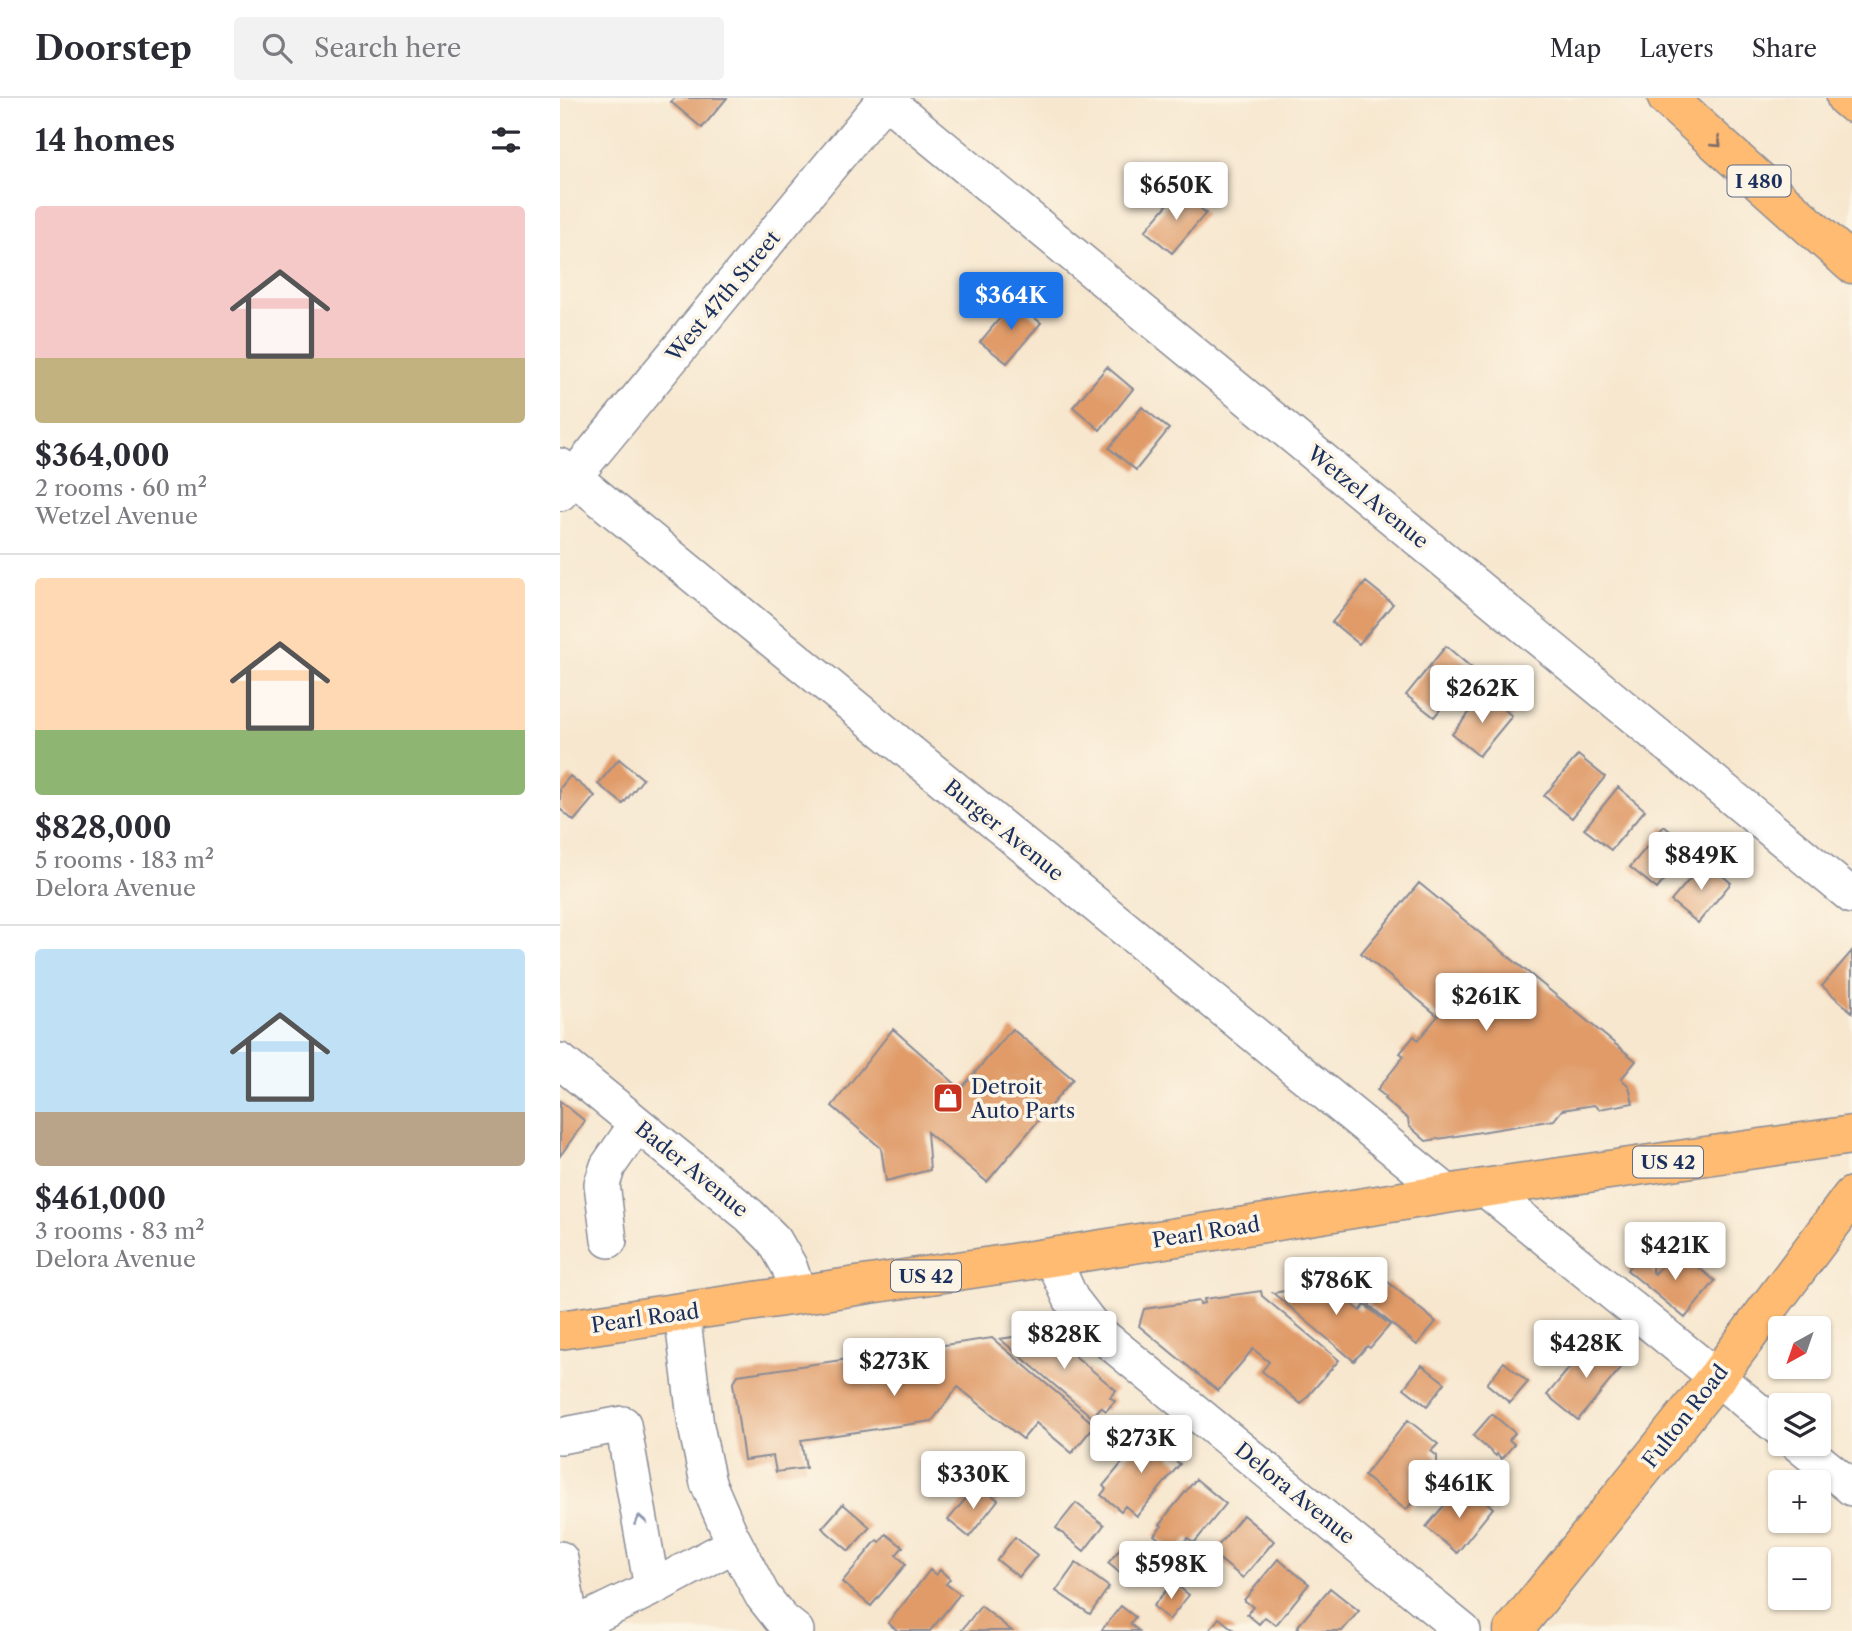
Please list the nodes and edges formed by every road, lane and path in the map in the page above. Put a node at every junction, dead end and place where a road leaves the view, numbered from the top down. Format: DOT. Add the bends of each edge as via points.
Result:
graph roads {
  1 [pos="1667,98"];
  2 [pos="1846,98"];
  3 [pos="884,99"];
  4 [pos="1852,103"];
  5 [pos="1852,264"];
  6 [pos="564,479"];
  7 [pos="1852,896"];
  8 [pos="560,1061"];
  9 [pos="637,1124"];
  10 [pos="1852,1135"];
  11 [pos="1466,1191"];
  12 [pos="1851,1198"];
  13 [pos="609,1240"];
  14 [pos="1052,1257"];
  15 [pos="799,1295"];
  16 [pos="682,1313"];
  17 [pos="560,1330"];
  18 [pos="1716,1378"];
  19 [pos="1768,1419"];
  20 [pos="560,1436"];
  21 [pos="1813,1456"];
  22 [pos="1852,1488"];
  23 [pos="735,1544"];
  24 [pos="560,1559"];
  25 [pos="652,1588"];
  26 [pos="566,1628"];
  27 [pos="796,1631"];
  28 [pos="1463,1631"];
  29 [pos="1513,1631"];
  1 -- 5 [label="main road, I 480, one-way"];
  2 -- 4 [label="main road"];
  3 -- 6 [label="street, West 47th Street"];
  3 -- 7 [label="street, Wetzel Avenue"];
  6 -- 11 [label="street, Burger Avenue"];
  8 -- 9 [label="street, Bader Avenue"];
  9 -- 13 [label="street" via="608,1166 602,1184"];
  9 -- 15 [label="street, Bader Avenue" via="774,1240"];
  10 -- 11 [label="main road, Pearl Road / US 42"];
  11 -- 14 [label="main road, Pearl Road / US 42"];
  11 -- 18 [label="street, Burger Avenue"];
  12 -- 18 [label="main road, Fulton Road"];
  14 -- 15 [label="main road, Pearl Road / US 42"];
  14 -- 28 [label="street, Delora Avenue" via="1070,1299 1095,1330"];
  15 -- 16 [label="main road, Pearl Road / US 42"];
  16 -- 17 [label="main road, Pearl Road / US 42"];
  16 -- 23 [label="street" via="708,1483"];
  18 -- 19 [label="street, Burger Avenue"];
  18 -- 29 [label="main road, Fulton Road"];
  25 -- 20 [label="street, one-way" via="623,1424"];
  21 -- 22 [label="street"];
  23 -- 25 [label="street"];
  23 -- 27 [label="street" via="762,1595"];
  24 -- 26 [label="street"];
  25 -- 26 [label="street"];
}
